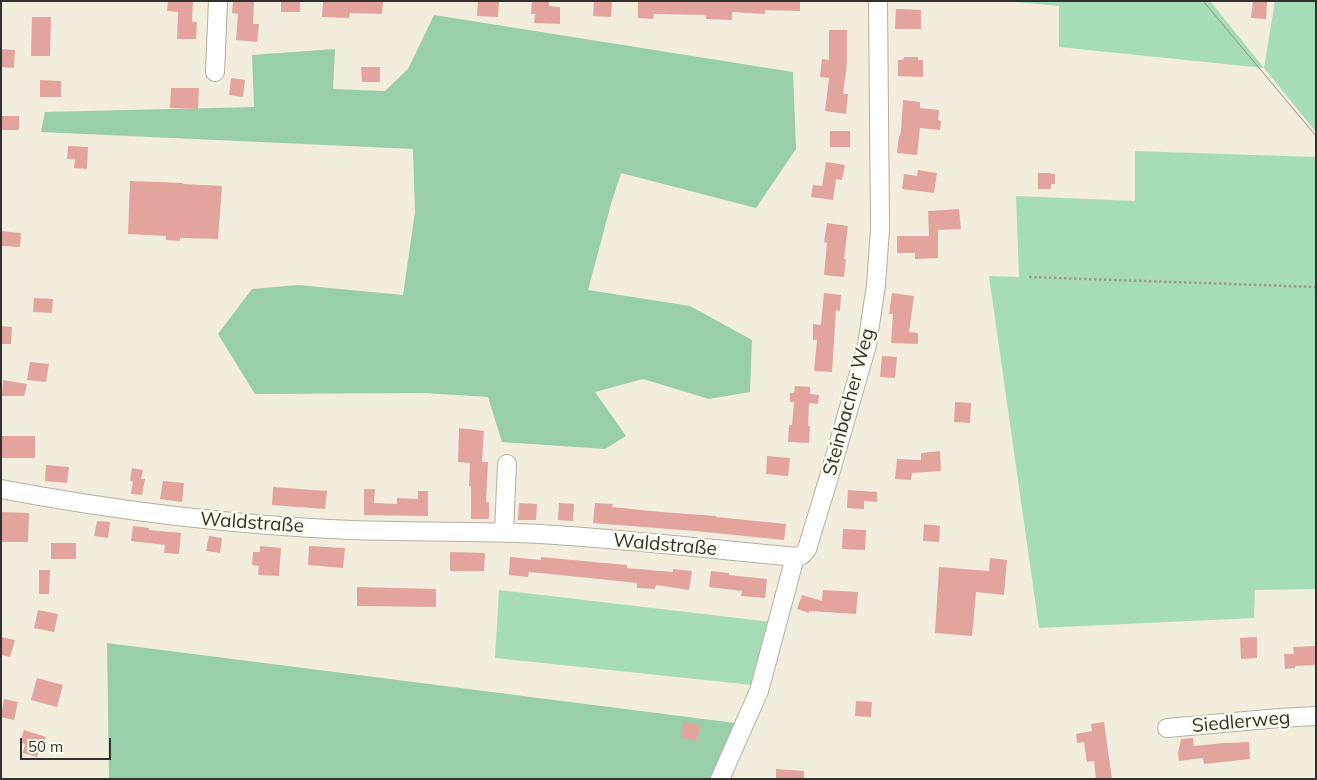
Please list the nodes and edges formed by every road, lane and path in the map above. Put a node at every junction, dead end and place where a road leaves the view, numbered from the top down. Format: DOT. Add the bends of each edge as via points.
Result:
graph roads {
  1 [pos="218,1"];
  2 [pos="878,1"];
  3 [pos="215,72"];
  4 [pos="1029,276"];
  5 [pos="1316,287"];
  6 [pos="507,464"];
  7 [pos="1,489"];
  8 [pos="504,534"];
  9 [pos="795,557"];
  10 [pos="1316,716"];
  11 [pos="1167,728"];
  12 [pos="720,779"];
  1 -- 3 [label="street"];
  2 -- 9 [label="street, Steinbacher Weg" via="880,229 876,285 867,345 829,477 807,549"];
  4 -- 5 [label="path"];
  6 -- 8 [label="street"];
  7 -- 8 [label="street, Waldstraße" via="192,518 335,529"];
  8 -- 9 [label="street, Waldstraße" via="586,537"];
  9 -- 12 [label="street, Steinbacher Weg" via="759,691"];
  10 -- 11 [label="street, Siedlerweg"];
}
